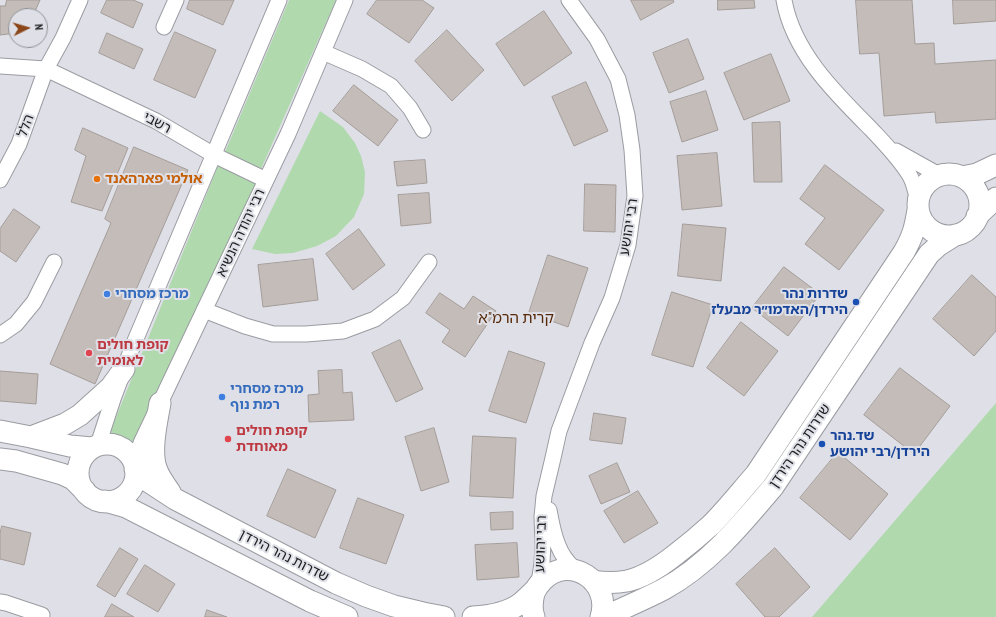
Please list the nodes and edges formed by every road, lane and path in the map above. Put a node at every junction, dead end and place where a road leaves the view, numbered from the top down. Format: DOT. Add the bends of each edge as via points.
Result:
graph roads {
  1 [pos="80,0"];
  2 [pos="176,0"];
  3 [pos="280,0"];
  4 [pos="345,0"];
  5 [pos="569,0"];
  6 [pos="784,0"];
  7 [pos="164,27"];
  8 [pos="323,52"];
  9 [pos="0,66"];
  10 [pos="46,69"];
  11 [pos="423,130"];
  12 [pos="878,136"];
  13 [pos="214,155"];
  14 [pos="996,165"];
  15 [pos="940,175"];
  16 [pos="962,177"];
  17 [pos="0,180"];
  18 [pos="266,180"];
  19 [pos="996,198"];
  20 [pos="918,204"];
  21 [pos="977,216"];
  22 [pos="956,235"];
  23 [pos="54,262"];
  24 [pos="429,262"];
  25 [pos="204,310"];
  26 [pos="0,335"];
  27 [pos="124,369"];
  28 [pos="160,403"];
  29 [pos="0,431"];
  30 [pos="31,437"];
  31 [pos="95,447"];
  32 [pos="553,458"];
  33 [pos="0,459"];
  34 [pos="135,467"];
  35 [pos="85,491"];
  36 [pos="175,499"];
  37 [pos="105,501"];
  38 [pos="585,576"];
  39 [pos="537,587"];
  40 [pos="0,602"];
  41 [pos="42,615"];
  42 [pos="347,617"];
  43 [pos="444,617"];
  44 [pos="473,617"];
  45 [pos="534,617"];
  46 [pos="601,617"];
  47 [pos="607,617"];
  1 -- 10 [label="street, הלל"];
  2 -- 7 [label="street"];
  3 -- 13 [label="street"];
  4 -- 8 [label="street, רבי יהודה הנשיא"];
  5 -- 32 [label="street, רבי יהושע" via="597,39 618,79 627,115 635,196 628,245 612,298 559,431"];
  6 -- 12 [label="street" via="796,35 815,68"];
  8 -- 11 [label="street" via="362,69 391,86 410,108"];
  8 -- 18 [label="street, רבי יהודה הנשיא"];
  9 -- 10 [label="street"];
  10 -- 13 [label="street, רשבי" via="156,121"];
  10 -- 17 [label="street, הלל" via="19,144"];
  12 -- 15 [label="street" via="898,152"];
  12 -- 20 [label="street" via="911,178"];
  13 -- 18 [label="street, רשבי"];
  13 -- 27 [label="street"];
  14 -- 16 [label="main road" via="977,174"];
  15 -- 16 [label="main road" via="955,174"];
  15 -- 20 [label="main road" via="926,184 921,191"];
  16 -- 21 [label="main road" via="976,190 979,198"];
  18 -- 25 [label="street, רבי יהודה הנשיא"];
  19 -- 21 [label="main road"];
  20 -- 22 [label="main road" via="921,220 927,228 945,236"];
  20 -- 38 [label="main road, שדרות נהר הירדן" via="916,227 904,252 756,474 711,524 669,560 653,570 627,581 605,583"];
  21 -- 22 [label="main road" via="972,225"];
  22 -- 47 [label="main road, שדרות נהר הירדן" via="930,254 773,487 726,540 682,578"];
  23 -- 26 [label="street" via="34,302 16,324"];
  24 -- 25 [label="street" via="403,298 375,319 343,331 273,334"];
  25 -- 28 [label="street, רבי יהודה הנשיא"];
  27 -- 30 [label="main road" via="112,387 80,415"];
  27 -- 31 [label="street"];
  28 -- 34 [label="street, רבי יהודה הנשיא" via="141,443"];
  28 -- 36 [label="main road" via="154,453 156,468"];
  29 -- 30 [label="main road"];
  30 -- 31 [label="main road" via="70,446"];
  31 -- 34 [label="main road" via="111,444 120,447 133,460"];
  31 -- 35 [label="main road" via="82,458 79,466 79,479"];
  32 -- 38 [label="street, רבי יהושע" via="549,484 552,528 566,560"];
  32 -- 39 [label="street, רבי יהושע" via="544,496 542,563"];
  33 -- 35 [label="main road" via="62,474 73,479"];
  34 -- 36 [label="main road, שדרות נהר הירדן" via="146,480"];
  34 -- 37 [label="main road" via="133,484 127,492 119,498"];
  35 -- 37 [label="main road" via="96,500"];
  36 -- 43 [label="main road, שדרות נהר הירדן" via="336,583 394,606"];
  37 -- 42 [label="main road, שדרות נהר הירדן" via="126,506"];
  38 -- 39 [label="main road, שדרות נהר הירדן" via="566,569 556,571"];
  38 -- 46 [label="main road" via="600,590 603,600"];
  39 -- 44 [label="main road" via="521,603 505,611"];
  39 -- 45 [label="main road" via="532,601"];
  40 -- 41 [label="street"];
}
